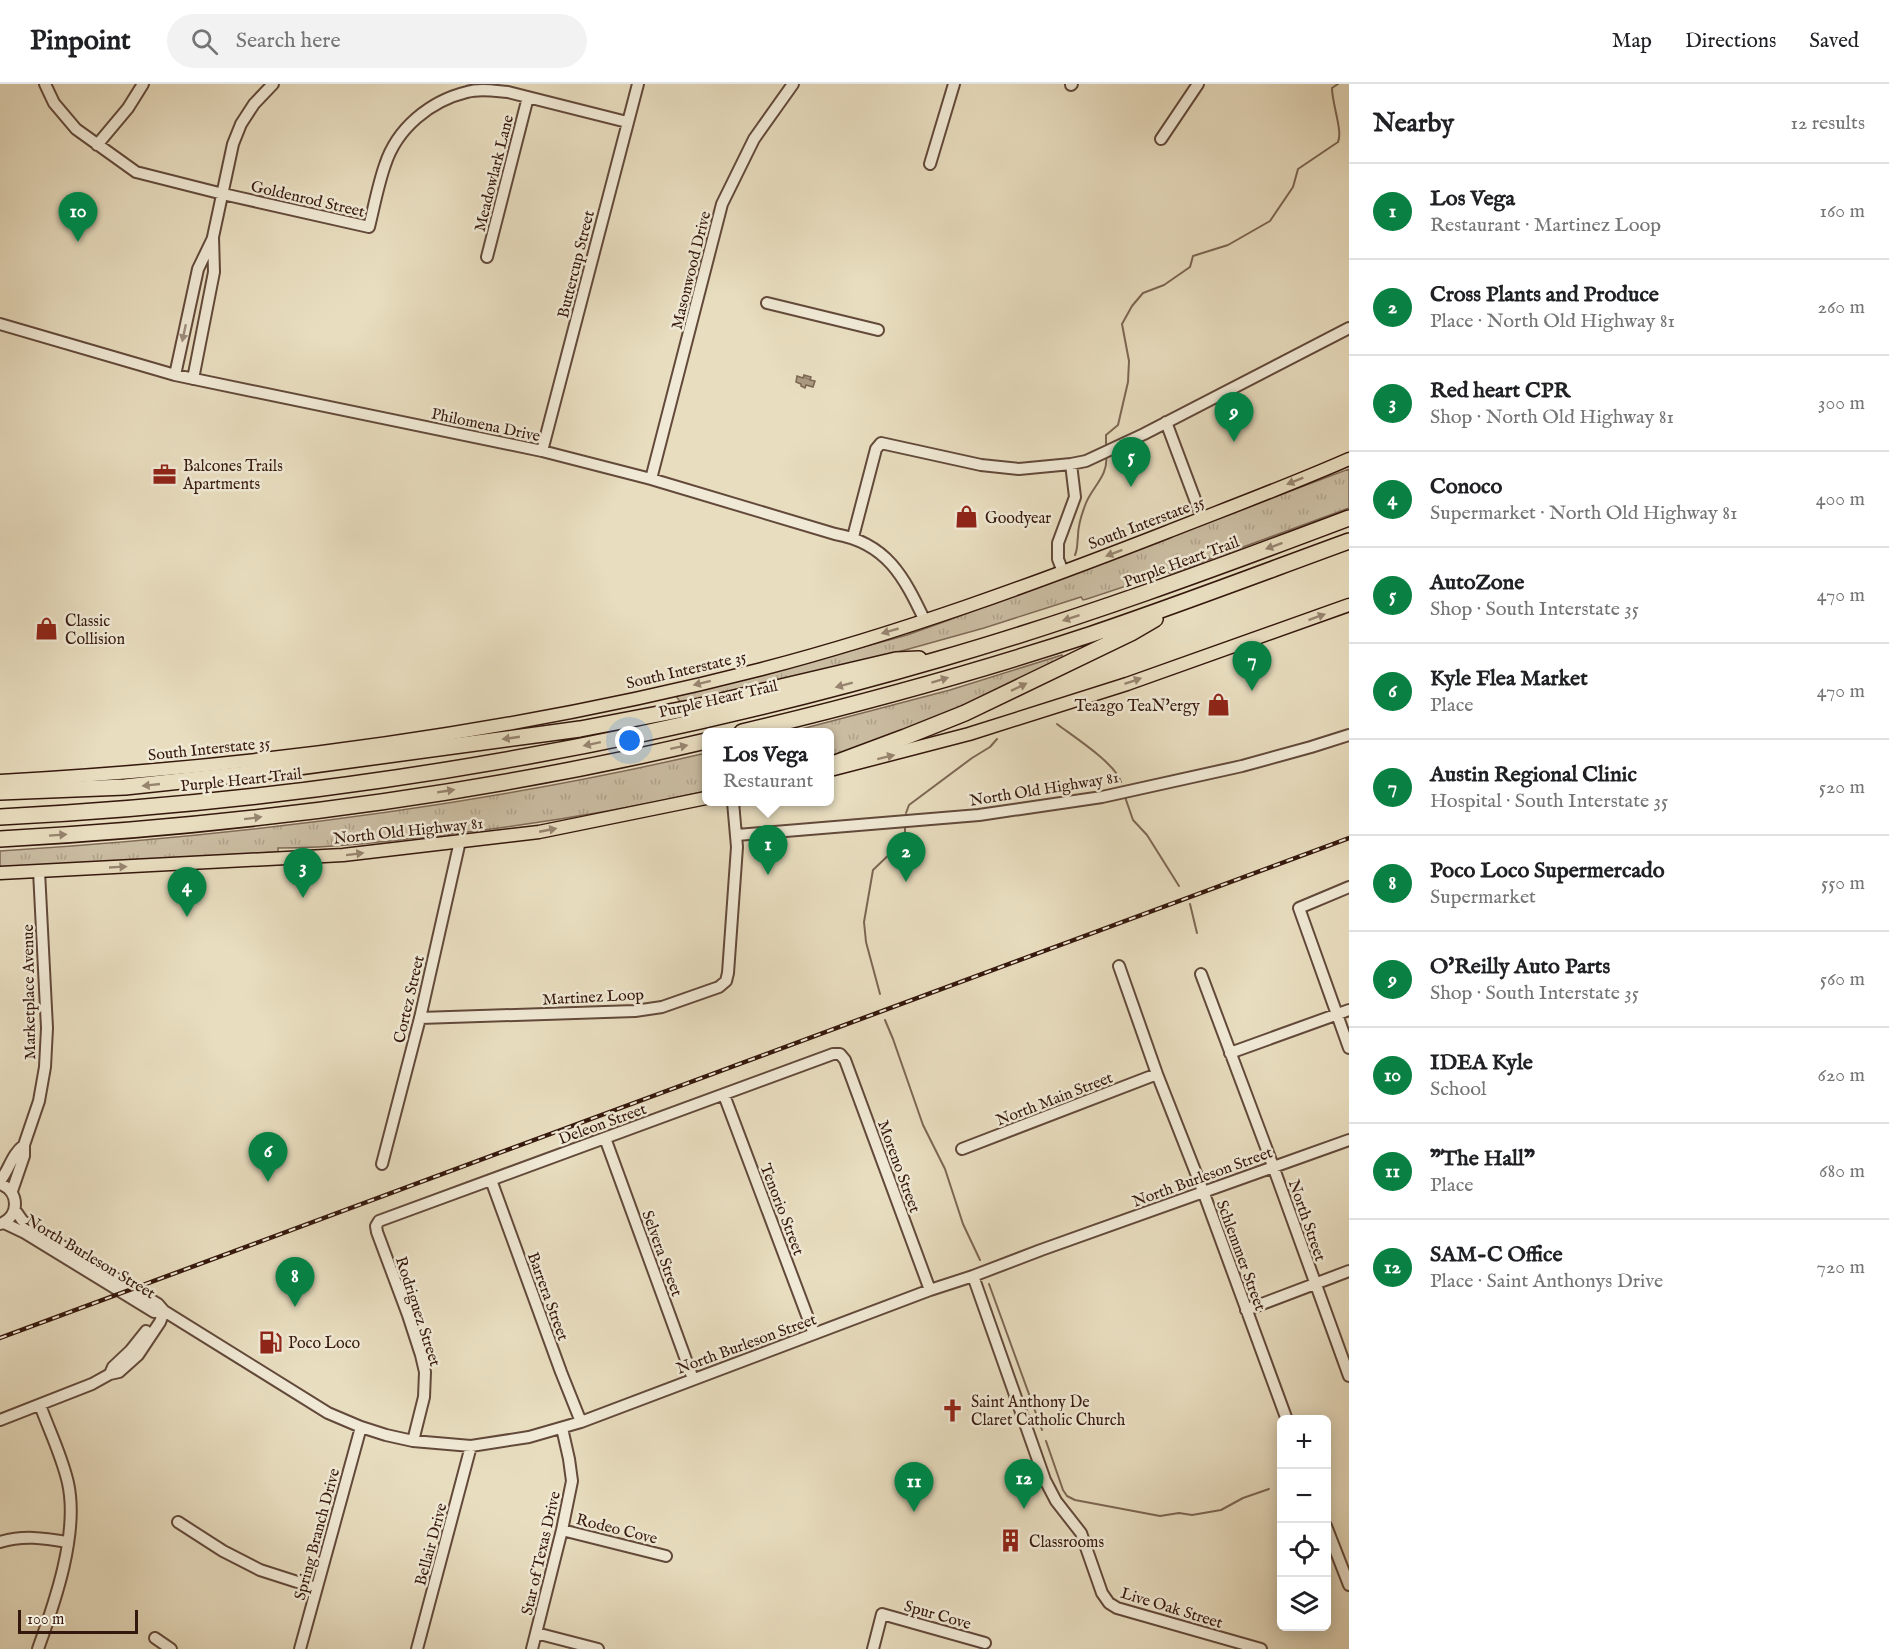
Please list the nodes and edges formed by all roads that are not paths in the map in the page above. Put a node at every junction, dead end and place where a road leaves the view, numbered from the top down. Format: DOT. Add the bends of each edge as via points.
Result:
graph roads {
  1 [pos="45,84"];
  2 [pos="143,84"];
  3 [pos="273,84"];
  4 [pos="638,84"];
  5 [pos="793,84"];
  6 [pos="954,84"];
  7 [pos="1198,84"];
  8 [pos="467,88"];
  9 [pos="528,97"];
  10 [pos="627,122"];
  11 [pos="1161,139"];
  12 [pos="97,145"];
  13 [pos="930,164"];
  14 [pos="223,194"];
  15 [pos="213,237"];
  16 [pos="487,256"];
  17 [pos="191,303"];
  18 [pos="767,303"];
  19 [pos="207,307"];
  20 [pos="0,324"];
  21 [pos="1349,328"];
  22 [pos="878,330"];
  23 [pos="175,375"];
  24 [pos="193,379"];
  25 [pos="1166,422"];
  26 [pos="542,452"];
  27 [pos="1349,459"];
  28 [pos="1071,464"];
  29 [pos="651,479"];
  30 [pos="1202,518"];
  31 [pos="1349,518"];
  32 [pos="853,537"];
  33 [pos="1349,541"];
  34 [pos="1063,572"];
  35 [pos="1185,600"];
  36 [pos="1349,605"];
  37 [pos="925,621"];
  38 [pos="940,659"];
  39 [pos="758,728"];
  40 [pos="1349,735"];
  41 [pos="702,742"];
  42 [pos="834,764"];
  43 [pos="834,769"];
  44 [pos="0,781"];
  45 [pos="0,792"];
  46 [pos="702,799"];
  47 [pos="734,806"];
  48 [pos="0,817"];
  49 [pos="737,834"];
  50 [pos="0,839"];
  51 [pos="460,841"];
  52 [pos="39,871"];
  53 [pos="0,873"];
  54 [pos="1349,887"];
  55 [pos="1119,966"];
  56 [pos="1201,974"];
  57 [pos="1349,1010"];
  58 [pos="1337,1014"];
  59 [pos="420,1018"];
  60 [pos="1349,1048"];
  61 [pos="1230,1053"];
  62 [pos="840,1054"];
  63 [pos="1157,1074"];
  64 [pos="724,1095"];
  65 [pos="604,1138"];
  66 [pos="1349,1140"];
  67 [pos="24,1145"];
  68 [pos="962,1149"];
  69 [pos="382,1164"];
  70 [pos="1273,1166"];
  71 [pos="490,1180"];
  72 [pos="0,1183"];
  73 [pos="12,1191"];
  74 [pos="1203,1191"];
  75 [pos="15,1210"];
  76 [pos="2,1223"];
  77 [pos="376,1226"];
  78 [pos="1349,1271"];
  79 [pos="973,1276"];
  80 [pos="1315,1284"];
  81 [pos="930,1290"];
  82 [pos="1246,1310"];
  83 [pos="164,1311"];
  84 [pos="814,1334"];
  85 [pos="1349,1376"];
  86 [pos="693,1379"];
  87 [pos="40,1405"];
  88 [pos="1285,1415"];
  89 [pos="0,1420"];
  90 [pos="581,1422"];
  91 [pos="361,1427"];
  92 [pos="562,1428"];
  93 [pos="413,1441"];
  94 [pos="471,1446"];
  95 [pos="178,1522"];
  96 [pos="562,1530"];
  97 [pos="1331,1539"];
  98 [pos="0,1542"];
  99 [pos="67,1542"];
  100 [pos="666,1556"];
  101 [pos="1349,1585"];
  102 [pos="316,1588"];
  103 [pos="536,1633"];
  104 [pos="155,1638"];
  105 [pos="986,1643"];
  106 [pos="38,1649"];
  107 [pos="171,1649"];
  108 [pos="300,1649"];
  109 [pos="417,1649"];
  110 [pos="532,1649"];
  111 [pos="598,1649"];
  112 [pos="873,1649"];
  113 [pos="1261,1649"];
  1 -- 12 [label="street, Goldenrod Street" via="54,103 76,129"];
  2 -- 12 [label="street"];
  3 -- 14 [label="street" via="254,104 237,132"];
  4 -- 10 [label="street, Buttercup Street"];
  5 -- 29 [label="street, Masonwood Drive" via="754,139 722,204"];
  6 -- 13 [label="street"];
  7 -- 11 [label="street"];
  8 -- 9 [label="street, Goldenrod Street"];
  8 -- 14 [label="street, Goldenrod Street" via="427,110 402,131 385,164 369,227"];
  9 -- 10 [label="street, Goldenrod Street"];
  9 -- 16 [label="street, Meadowlark Lane"];
  10 -- 26 [label="street, Buttercup Street"];
  12 -- 14 [label="street, Goldenrod Street" via="136,172"];
  14 -- 15 [label="street"];
  15 -- 17 [label="street" via="198,269"];
  15 -- 19 [label="street" via="214,272"];
  17 -- 19 [label="street"];
  17 -- 23 [label="street, one-way"];
  18 -- 22 [label="street"];
  19 -- 24 [label="street"];
  20 -- 23 [label="street, Philomena Drive"];
  21 -- 25 [label="street"];
  23 -- 24 [label="street, Philomena Drive"];
  24 -- 26 [label="street, Philomena Drive"];
  25 -- 28 [label="street" via="1099,456"];
  25 -- 30 [label="street"];
  26 -- 29 [label="street, Philomena Drive"];
  27 -- 30 [label="main road, South Interstate 35, one-way"];
  28 -- 32 [label="street" via="1019,469 981,465 881,443 876,449"];
  28 -- 34 [label="street" via="1075,497 1058,543"];
  29 -- 32 [label="street, Philomena Drive"];
  30 -- 34 [label="main road, South Interstate 35, one-way"];
  31 -- 38 [label="highway, Purple Heart Trail, one-way" via="1121,602"];
  32 -- 37 [label="street, Philomena Drive" via="888,560 909,588"];
  33 -- 35 [label="highway"];
  34 -- 37 [label="main road, South Interstate 35"];
  39 -- 35 [label="highway, one-way" via="960,675"];
  42 -- 35 [label="highway, one-way" via="965,713 1131,633"];
  43 -- 36 [label="main road, one-way" via="969,735"];
  37 -- 44 [label="main road, South Interstate 35, one-way" via="765,668 485,727 263,759 124,774"];
  38 -- 45 [label="highway, one-way" via="896,660 700,706 580,729 247,774 125,787"];
  38 -- 48 [label="highway, Purple Heart Trail, one-way" via="672,727 444,770 220,800"];
  40 -- 49 [label="street, North Old Highway 81" via="1242,766 1102,797 980,815"];
  50 -- 41 [label="highway, one-way" via="204,824 386,801"];
  51 -- 46 [label="main road, North Old Highway 81, one-way" via="539,832"];
  47 -- 49 [label="street, Martinez Loop"];
  49 -- 59 [label="street, Martinez Loop" via="728,973 719,987 662,1007 634,1011"];
  52 -- 51 [label="main road, North Old Highway 81, one-way" via="343,855"];
  51 -- 59 [label="street, Cortez Street"];
  52 -- 53 [label="main road"];
  52 -- 67 [label="street, Marketplace Avenue" via="47,1028 45,1067 39,1101"];
  54 -- 58 [label="street" via="1299,908"];
  55 -- 63 [label="street, Schlemmer Street"];
  56 -- 61 [label="street, North Street"];
  57 -- 58 [label="street"];
  58 -- 60 [label="street"];
  58 -- 61 [label="street"];
  59 -- 69 [label="street, Cortez Street"];
  61 -- 70 [label="street, North Street"];
  62 -- 64 [label="street, Deleon Street"];
  62 -- 81 [label="street, Moreno Street"];
  63 -- 68 [label="street, North Main Street"];
  63 -- 74 [label="street, Schlemmer Street"];
  64 -- 65 [label="street, Deleon Street"];
  64 -- 84 [label="street, Tenorio Street"];
  65 -- 71 [label="street, Deleon Street"];
  65 -- 86 [label="street, Selvera Street"];
  66 -- 70 [label="street, North Burleson Street"];
  67 -- 72 [label="street, Marketplace Avenue"];
  67 -- 73 [label="street, Marketplace Avenue"];
  70 -- 74 [label="street, North Burleson Street"];
  70 -- 80 [label="street, North Street"];
  71 -- 77 [label="street, Deleon Street" via="406,1210"];
  71 -- 90 [label="street, Barrera Street"];
  72 -- 73 [label="street"];
  73 -- 75 [label="street"];
  74 -- 79 [label="street, North Burleson Street"];
  74 -- 82 [label="street, Schlemmer Street"];
  75 -- 76 [label="street"];
  75 -- 83 [label="street, North Burleson Street" via="29,1226"];
  76 -- 83 [label="street, North Burleson Street" via="154,1312"];
  77 -- 93 [label="street, Rodriguez Street" via="424,1372 424,1396"];
  78 -- 80 [label="street"];
  79 -- 81 [label="street, North Burleson Street"];
  79 -- 113 [label="street, Live Oak Street" via="1045,1480 1081,1533 1109,1603"];
  80 -- 82 [label="street"];
  80 -- 85 [label="street, North Street"];
  81 -- 84 [label="street, North Burleson Street"];
  82 -- 88 [label="street, Schlemmer Street"];
  83 -- 87 [label="street" via="138,1355 119,1372"];
  83 -- 91 [label="street, North Burleson Street" via="328,1413"];
  84 -- 86 [label="street, North Burleson Street"];
  86 -- 90 [label="street, North Burleson Street"];
  87 -- 89 [label="street"];
  87 -- 99 [label="street" via="68,1483 71,1516"];
  90 -- 92 [label="street, North Burleson Street"];
  91 -- 93 [label="street, North Burleson Street"];
  91 -- 102 [label="street, Spring Branch Drive"];
  92 -- 94 [label="street, North Burleson Street"];
  92 -- 96 [label="street, Star of Texas Drive" via="572,1481"];
  93 -- 94 [label="street, North Burleson Street"];
  94 -- 109 [label="street, Bellair Drive"];
  95 -- 102 [label="street" via="260,1570"];
  96 -- 100 [label="street, Rodeo Cove"];
  96 -- 103 [label="street, Star of Texas Drive"];
  97 -- 101 [label="street"];
  98 -- 99 [label="street" via="34,1537"];
  99 -- 106 [label="street" via="54,1605"];
  102 -- 108 [label="street, Spring Branch Drive"];
  103 -- 110 [label="street, Star of Texas Drive"];
  103 -- 111 [label="street"];
  104 -- 107 [label="street"];
  105 -- 112 [label="street, Spur Cove" via="882,1614"];
}
